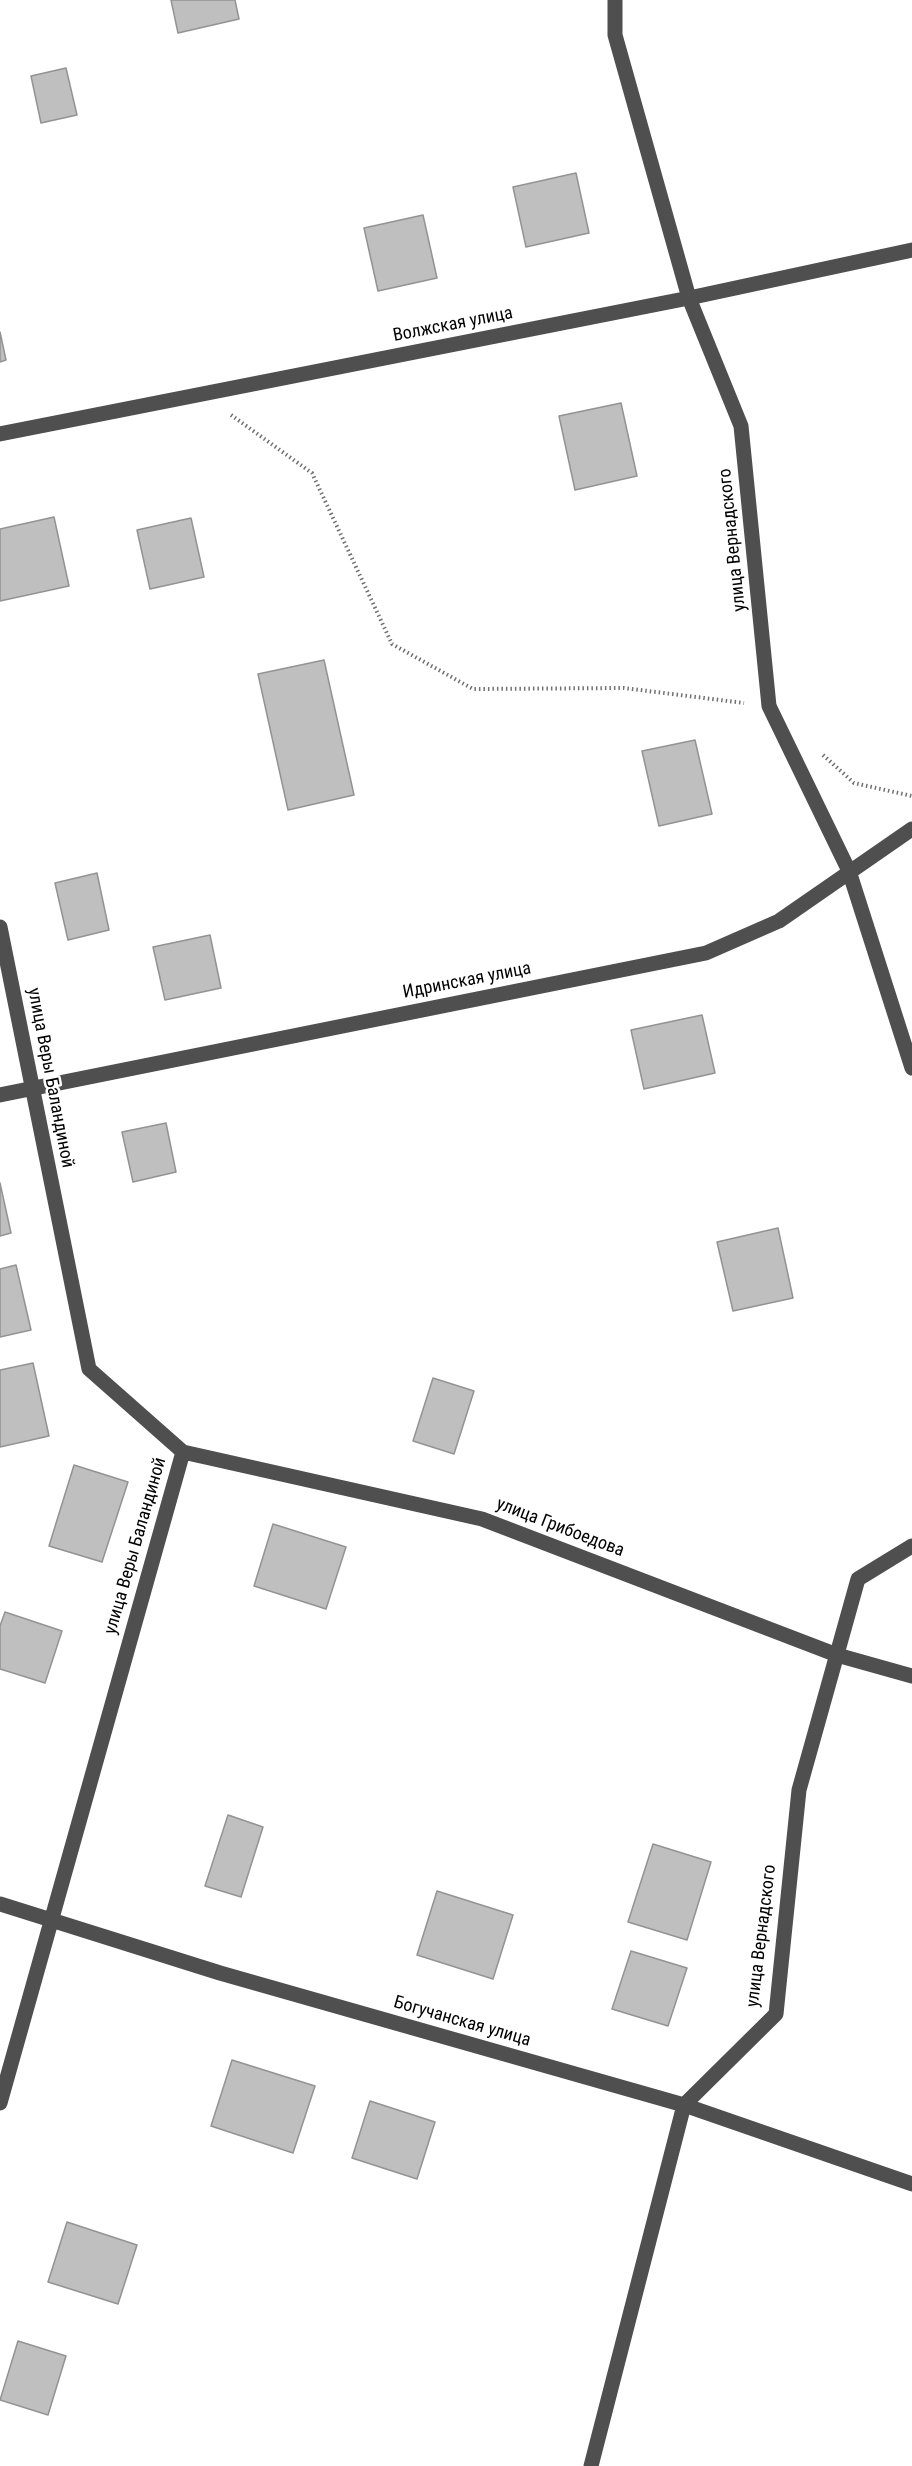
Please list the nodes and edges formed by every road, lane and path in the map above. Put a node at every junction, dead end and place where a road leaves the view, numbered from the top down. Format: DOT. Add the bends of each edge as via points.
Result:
graph roads {
  1 [pos="615,0"];
  2 [pos="912,250"];
  3 [pos="689,298"];
  4 [pos="201,394"];
  5 [pos="0,434"];
  6 [pos="769,706"];
  7 [pos="820,752"];
  8 [pos="912,796"];
  9 [pos="912,829"];
  10 [pos="849,871"];
  11 [pos="0,927"];
  12 [pos="912,1068"];
  13 [pos="31,1089"];
  14 [pos="0,1095"];
  15 [pos="183,1452"];
  16 [pos="912,1546"];
  17 [pos="837,1656"];
  18 [pos="912,1676"];
  19 [pos="0,1904"];
  20 [pos="50,1921"];
  21 [pos="0,2103"];
  22 [pos="684,2105"];
  23 [pos="912,2184"];
  24 [pos="591,2466"];
  1 -- 3 [label="street, улица Вернадского" via="615,35"];
  2 -- 3 [label="street, Волжская улица"];
  3 -- 4 [label="street, Волжская улица"];
  3 -- 6 [label="street, улица Вернадского" via="741,426"];
  4 -- 5 [label="street, Волжская улица"];
  4 -- 6 [label="path" via="312,473 392,644 473,689 624,688"];
  6 -- 10 [label="street, улица Вернадского"];
  7 -- 8 [label="path" via="854,783"];
  9 -- 10 [label="street, Идринская улица"];
  10 -- 12 [label="street, улица Вернадского"];
  10 -- 13 [label="street, Идринская улица" via="779,921 706,952"];
  11 -- 13 [label="street, улица Веры Баландиной"];
  13 -- 14 [label="street, Идринская улица"];
  13 -- 15 [label="street, улица Веры Баландиной" via="89,1369"];
  15 -- 17 [label="street, улица Грибоедова" via="482,1519"];
  15 -- 20 [label="street, улица Веры Баландиной"];
  16 -- 17 [label="street, улица Вернадского" via="858,1579"];
  17 -- 18 [label="street, улица Грибоедова"];
  17 -- 22 [label="street, улица Вернадского" via="799,1790 776,2014"];
  19 -- 20 [label="street, Богучанская улица"];
  20 -- 21 [label="street, улица Веры Баландиной"];
  20 -- 22 [label="street, Богучанская улица"];
  22 -- 23 [label="street, Богучанская улица"];
  22 -- 24 [label="street"];
}
